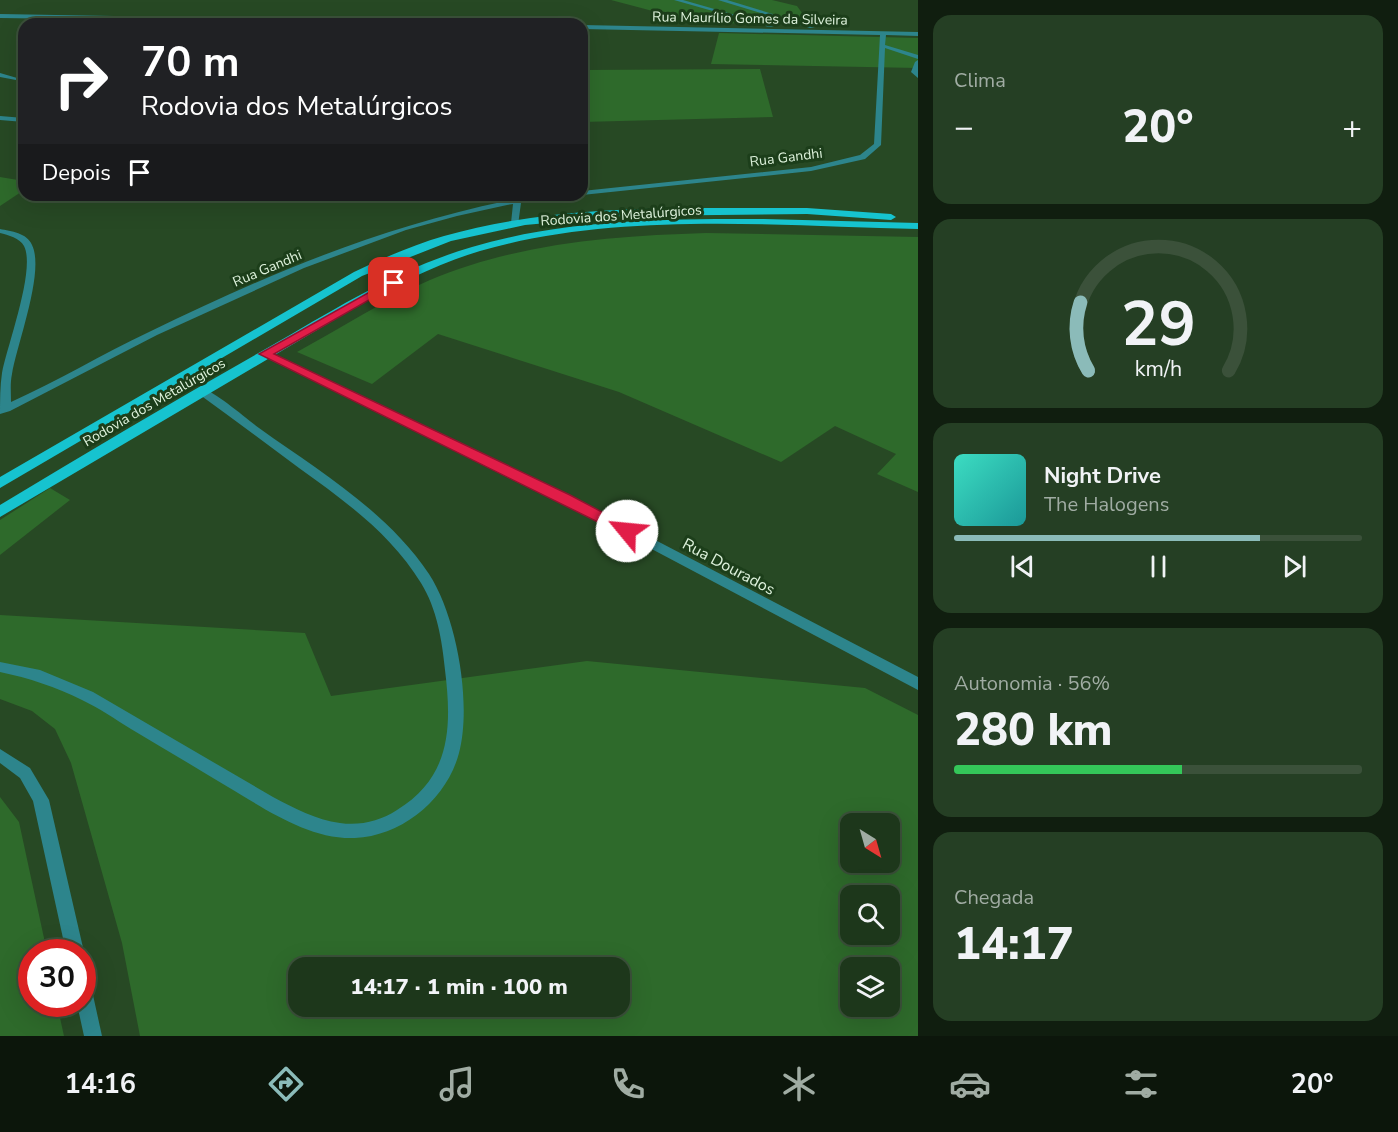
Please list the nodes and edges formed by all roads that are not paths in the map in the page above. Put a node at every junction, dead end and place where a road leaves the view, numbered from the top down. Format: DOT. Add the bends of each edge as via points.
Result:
graph roads {
  1 [pos="677,0"];
  2 [pos="721,0"];
  3 [pos="0,16"];
  4 [pos="111,18"];
  5 [pos="588,27"];
  6 [pos="790,31"];
  7 [pos="827,31"];
  8 [pos="883,34"];
  9 [pos="918,34"];
  10 [pos="884,46"];
  11 [pos="918,57"];
  12 [pos="918,62"];
  13 [pos="0,75"];
  14 [pos="918,76"];
  15 [pos="18,79"];
  16 [pos="0,118"];
  17 [pos="18,120"];
  18 [pos="588,192"];
  19 [pos="508,201"];
  20 [pos="517,201"];
  21 [pos="918,220"];
  22 [pos="515,223"];
  23 [pos="918,226"];
  24 [pos="0,231"];
  25 [pos="265,354"];
  26 [pos="200,390"];
  27 [pos="3,410"];
  28 [pos="0,483"];
  29 [pos="0,512"];
  30 [pos="0,667"];
  31 [pos="918,684"];
  32 [pos="0,755"];
  33 [pos="72,939"];
  34 [pos="89,1017"];
  35 [pos="93,1036"];
  1 -- 6 [label="street"];
  2 -- 7 [label="street"];
  3 -- 4 [label="street"];
  5 -- 6 [label="street, Rua Maurílio Gomes da Silveira"];
  6 -- 7 [label="street, Rua Maurílio Gomes da Silveira"];
  7 -- 8 [label="street, Rua Maurílio Gomes da Silveira"];
  8 -- 9 [label="street, Rua Maurílio Gomes da Silveira"];
  8 -- 10 [label="street, Rua Gandhi"];
  10 -- 11 [label="street"];
  10 -- 18 [label="street, Rua Gandhi" via="877,146 862,157 811,169"];
  12 -- 14 [label="street" via="914,72"];
  13 -- 15 [label="street"];
  16 -- 17 [label="street"];
  19 -- 27 [label="street, Rua Gandhi" via="436,217 313,263 154,333"];
  20 -- 22 [label="street"];
  21 -- 22 [label="main road, Rodovia dos Metalúrgicos" via="840,213 690,211"];
  22 -- 28 [label="main road, Rodovia dos Metalúrgicos" via="429,244 358,274"];
  23 -- 25 [label="main road, Rodovia dos Metalúrgicos" via="689,223 592,229 505,242 458,256 394,283"];
  24 -- 27 [label="street" via="21,238 29,247 31,260 6,376"];
  25 -- 26 [label="main road, Rodovia dos Metalúrgicos"];
  25 -- 31 [label="street, Rua Dourados" via="565,498"];
  26 -- 29 [label="main road, Rodovia dos Metalúrgicos"];
  26 -- 30 [label="street" via="351,498 383,525 427,581 449,642 456,706 455,736 447,765 430,790 408,813 382,827 352,832 295,816 88,696 59,683"];
  32 -- 33 [label="street" via="25,773 41,800"];
  34 -- 35 [label="street"];
}
